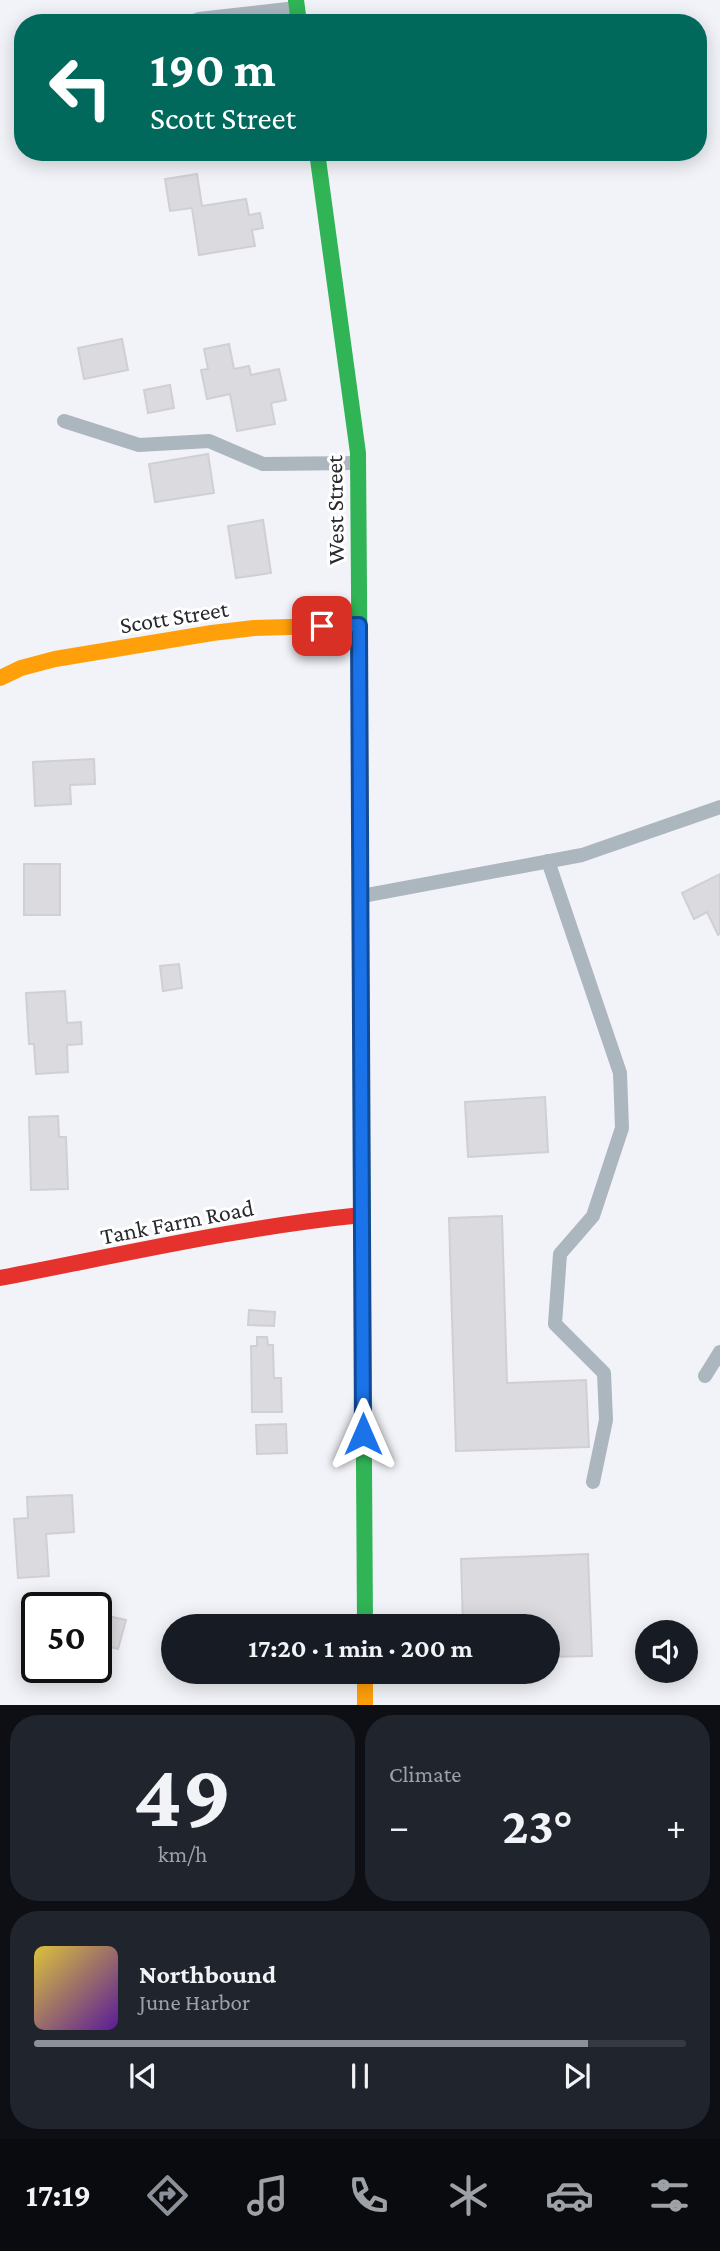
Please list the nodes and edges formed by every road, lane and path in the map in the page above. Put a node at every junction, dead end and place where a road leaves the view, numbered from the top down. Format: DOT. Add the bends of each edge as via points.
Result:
graph roads {
  1 [pos="297,10"];
  2 [pos="269,14"];
  3 [pos="318,161"];
  4 [pos="64,421"];
  5 [pos="358,463"];
  6 [pos="359,625"];
  7 [pos="0,678"];
  8 [pos="720,807"];
  9 [pos="548,862"];
  10 [pos="360,896"];
  11 [pos="362,1215"];
  12 [pos="0,1278"];
  13 [pos="720,1352"];
  14 [pos="705,1376"];
  15 [pos="593,1482"];
  16 [pos="365,1614"];
  17 [pos="365,1684"];
  18 [pos="365,1705"];
  1 -- 2 [label="lane"];
  3 -- 5 [label="main road, West Street"];
  4 -- 5 [label="lane" via="139,444 209,441 263,464"];
  5 -- 6 [label="main road, West Street"];
  6 -- 7 [label="main road, Scott Street" via="212,633 55,659"];
  6 -- 10 [label="main road, West Street"];
  8 -- 9 [label="lane" via="582,855"];
  9 -- 10 [label="lane"];
  9 -- 15 [label="lane" via="620,1073 622,1128 593,1216 560,1254 555,1324 604,1373 606,1420"];
  10 -- 11 [label="main road, West Street"];
  11 -- 12 [label="main road, Tank Farm Road"];
  11 -- 16 [label="main road, West Street"];
  13 -- 14 [label="lane"];
  17 -- 18 [label="main road"];
}
